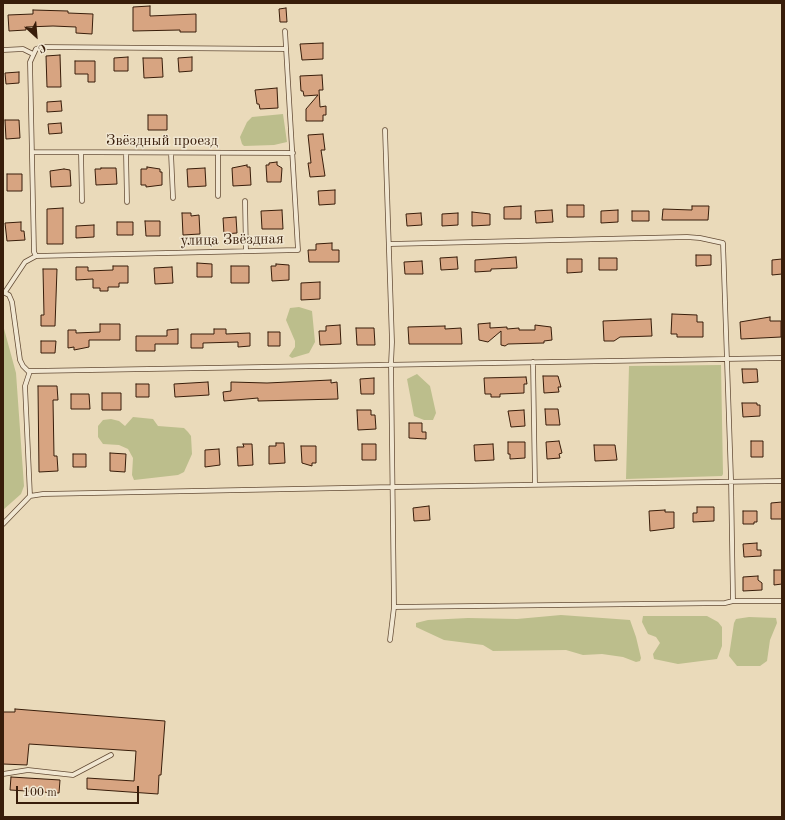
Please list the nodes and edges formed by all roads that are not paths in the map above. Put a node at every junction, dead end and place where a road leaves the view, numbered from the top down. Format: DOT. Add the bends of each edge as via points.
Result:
graph roads {
  1 [pos="285,31"];
  2 [pos="286,49"];
  3 [pos="3,50"];
  4 [pos="33,54"];
  5 [pos="385,130"];
  6 [pos="32,152"];
  7 [pos="81,152"];
  8 [pos="171,152"];
  9 [pos="126,153"];
  10 [pos="218,153"];
  11 [pos="292,153"];
  12 [pos="218,196"];
  13 [pos="173,198"];
  14 [pos="82,201"];
  15 [pos="245,201"];
  16 [pos="127,202"];
  17 [pos="390,244"];
  18 [pos="246,251"];
  19 [pos="36,256"];
  20 [pos="4,292"];
  21 [pos="782,358"];
  22 [pos="727,359"];
  23 [pos="533,362"];
  24 [pos="391,364"];
  25 [pos="30,371"];
  26 [pos="731,482"];
  27 [pos="782,482"];
  28 [pos="535,485"];
  29 [pos="393,487"];
  30 [pos="30,496"];
  31 [pos="3,524"];
  32 [pos="782,601"];
  33 [pos="733,602"];
  34 [pos="394,607"];
  35 [pos="390,640"];
  36 [pos="111,755"];
  37 [pos="3,774"];
  1 -- 2 [label="lane, улица Звёздная"];
  2 -- 4 [label="lane" via="42,47"];
  2 -- 11 [label="lane, улица Звёздная"];
  3 -- 4 [label="lane" via="23,49"];
  4 -- 6 [label="lane" via="30,62"];
  5 -- 17 [label="lane"];
  6 -- 7 [label="lane, Звёздный проезд"];
  6 -- 19 [label="lane"];
  7 -- 9 [label="lane, Звёздный проезд"];
  7 -- 14 [label="lane"];
  8 -- 9 [label="lane, Звёздный проезд"];
  8 -- 10 [label="lane, Звёздный проезд"];
  8 -- 13 [label="lane"];
  9 -- 16 [label="lane"];
  10 -- 11 [label="lane, Звёздный проезд"];
  10 -- 12 [label="lane"];
  11 -- 18 [label="lane, улица Звёздная" via="298,250"];
  15 -- 18 [label="lane"];
  17 -- 22 [label="lane" via="687,238 723,242"];
  17 -- 24 [label="lane"];
  18 -- 19 [label="lane, улица Звёздная"];
  19 -- 20 [label="lane" via="25,262"];
  20 -- 25 [label="lane" via="9,295 12,302 20,360"];
  21 -- 22 [label="lane"];
  22 -- 23 [label="lane"];
  22 -- 26 [label="lane"];
  23 -- 24 [label="lane"];
  23 -- 28 [label="lane"];
  24 -- 25 [label="lane"];
  24 -- 29 [label="lane"];
  25 -- 30 [label="lane" via="25,386"];
  26 -- 27 [label="lane"];
  26 -- 28 [label="lane"];
  26 -- 33 [label="lane"];
  28 -- 29 [label="lane"];
  29 -- 30 [label="lane"];
  29 -- 34 [label="lane"];
  30 -- 31 [label="lane"];
  32 -- 33 [label="lane"];
  33 -- 34 [label="lane"];
  34 -- 35 [label="lane"];
  36 -- 37 [label="lane" via="73,774 28,770"];
}
